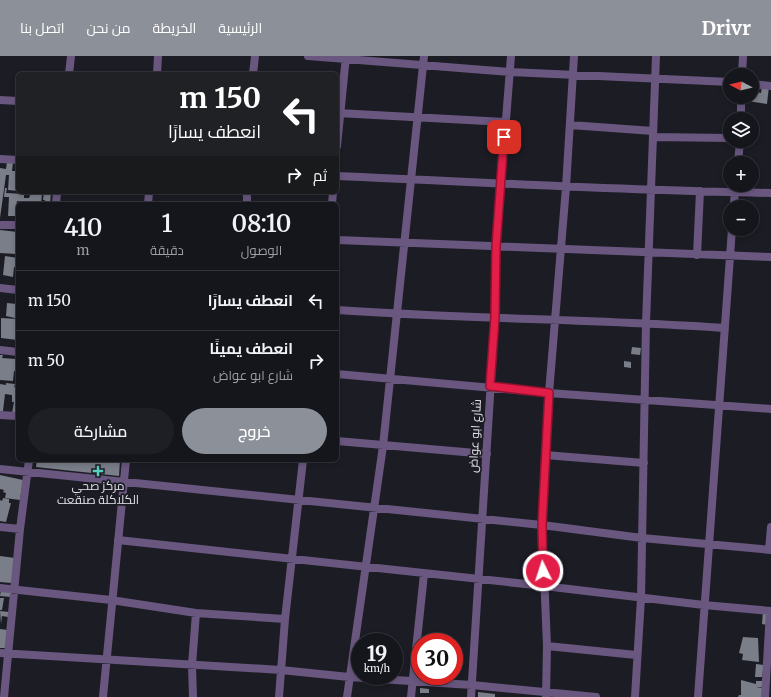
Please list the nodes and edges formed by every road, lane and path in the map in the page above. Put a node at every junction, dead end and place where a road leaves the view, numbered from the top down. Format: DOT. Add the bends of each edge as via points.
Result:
graph roads {
  1 [pos="71,56"];
  2 [pos="158,56"];
  3 [pos="255,56"];
  4 [pos="308,56"];
  5 [pos="424,56"];
  6 [pos="511,56"];
  7 [pos="574,56"];
  8 [pos="656,56"];
  9 [pos="743,56"];
  10 [pos="346,58"];
  11 [pos="423,65"];
  12 [pos="742,68"];
  13 [pos="69,72"];
  14 [pos="157,72"];
  15 [pos="253,72"];
  16 [pos="510,72"];
  17 [pos="572,76"];
  18 [pos="655,79"];
  19 [pos="723,82"];
  20 [pos="759,85"];
  21 [pos="771,86"];
  22 [pos="0,100"];
  23 [pos="16,101"];
  24 [pos="339,113"];
  25 [pos="418,118"];
  26 [pos="505,122"];
  27 [pos="570,125"];
  28 [pos="653,134"];
  29 [pos="723,138"];
  30 [pos="0,159"];
  31 [pos="16,160"];
  32 [pos="339,176"];
  33 [pos="411,179"];
  34 [pos="501,182"];
  35 [pos="566,187"];
  36 [pos="651,188"];
  37 [pos="723,190"];
  38 [pos="700,191"];
  39 [pos="759,192"];
  40 [pos="771,193"];
  41 [pos="0,225"];
  42 [pos="16,225"];
  43 [pos="731,236"];
  44 [pos="339,240"];
  45 [pos="404,243"];
  46 [pos="496,247"];
  47 [pos="560,249"];
  48 [pos="648,252"];
  49 [pos="697,254"];
  50 [pos="730,256"];
  51 [pos="771,257"];
  52 [pos="0,288"];
  53 [pos="16,290"];
  54 [pos="339,310"];
  55 [pos="397,314"];
  56 [pos="495,317"];
  57 [pos="555,321"];
  58 [pos="646,322"];
  59 [pos="725,328"];
  60 [pos="0,350"];
  61 [pos="16,352"];
  62 [pos="339,374"];
  63 [pos="391,378"];
  64 [pos="490,386"];
  65 [pos="549,393"];
  66 [pos="645,399"];
  67 [pos="719,404"];
  68 [pos="771,409"];
  69 [pos="0,415"];
  70 [pos="16,416"];
  71 [pos="339,441"];
  72 [pos="383,446"];
  73 [pos="487,454"];
  74 [pos="545,455"];
  75 [pos="29,462"];
  76 [pos="126,462"];
  77 [pos="303,462"];
  78 [pos="644,464"];
  79 [pos="0,469"];
  80 [pos="27,472"];
  81 [pos="124,481"];
  82 [pos="297,500"];
  83 [pos="373,509"];
  84 [pos="482,519"];
  85 [pos="542,525"];
  86 [pos="0,527"];
  87 [pos="771,527"];
  88 [pos="20,529"];
  89 [pos="642,538"];
  90 [pos="118,540"];
  91 [pos="709,544"];
  92 [pos="770,550"];
  93 [pos="292,559"];
  94 [pos="366,568"];
  95 [pos="424,574"];
  96 [pos="478,579"];
  97 [pos="544,586"];
  98 [pos="0,588"];
  99 [pos="14,590"];
  100 [pos="640,598"];
  101 [pos="111,600"];
  102 [pos="704,605"];
  103 [pos="771,611"];
  104 [pos="196,613"];
  105 [pos="285,619"];
  106 [pos="418,633"];
  107 [pos="547,646"];
  108 [pos="4,653"];
  109 [pos="636,655"];
  110 [pos="106,659"];
  111 [pos="192,665"];
  112 [pos="282,670"];
  113 [pos="349,677"];
  114 [pos="411,682"];
  115 [pos="413,685"];
  116 [pos="463,685"];
  117 [pos="472,685"];
  118 [pos="546,695"];
  119 [pos="4,697"];
  120 [pos="103,697"];
  121 [pos="193,697"];
  122 [pos="279,697"];
  123 [pos="347,697"];
  124 [pos="411,697"];
  125 [pos="471,697"];
  126 [pos="596,697"];
  127 [pos="635,697"];
  128 [pos="698,697"];
  129 [pos="765,697"];
  1 -- 13 [label="street"];
  2 -- 14 [label="street"];
  3 -- 15 [label="street"];
  4 -- 10 [label="street"];
  5 -- 11 [label="street"];
  6 -- 16 [label="street, شارع ابو عواض"];
  7 -- 17 [label="street"];
  8 -- 18 [label="street"];
  9 -- 12 [label="street"];
  10 -- 11 [label="street"];
  10 -- 24 [label="street"];
  11 -- 16 [label="street"];
  11 -- 25 [label="street"];
  16 -- 17 [label="street"];
  16 -- 26 [label="street, شارع ابو عواض"];
  17 -- 18 [label="street"];
  17 -- 27 [label="street"];
  18 -- 19 [label="street"];
  18 -- 28 [label="street"];
  20 -- 21 [label="street"];
  22 -- 23 [label="street"];
  24 -- 25 [label="street"];
  25 -- 26 [label="street"];
  25 -- 33 [label="street"];
  26 -- 34 [label="street, شارع ابو عواض"];
  27 -- 28 [label="street"];
  27 -- 35 [label="street"];
  28 -- 29 [label="street"];
  28 -- 36 [label="street"];
  30 -- 31 [label="street"];
  32 -- 33 [label="street"];
  33 -- 34 [label="street"];
  33 -- 45 [label="street"];
  34 -- 35 [label="street"];
  34 -- 46 [label="street, شارع ابو عواض"];
  35 -- 36 [label="street"];
  35 -- 47 [label="street"];
  36 -- 38 [label="street"];
  36 -- 48 [label="street"];
  37 -- 38 [label="street"];
  38 -- 49 [label="street"];
  39 -- 40 [label="street"];
  41 -- 42 [label="street"];
  43 -- 50 [label="street"];
  44 -- 45 [label="street"];
  45 -- 46 [label="street"];
  45 -- 55 [label="street"];
  46 -- 47 [label="street"];
  46 -- 56 [label="street, شارع ابو عواض"];
  47 -- 48 [label="street"];
  47 -- 57 [label="street"];
  48 -- 49 [label="street"];
  48 -- 58 [label="street"];
  49 -- 50 [label="street"];
  50 -- 51 [label="street"];
  50 -- 59 [label="street"];
  52 -- 53 [label="street"];
  54 -- 55 [label="street"];
  55 -- 56 [label="street"];
  55 -- 63 [label="street"];
  56 -- 57 [label="street"];
  56 -- 64 [label="street, شارع ابو عواض"];
  57 -- 58 [label="street"];
  57 -- 65 [label="street"];
  58 -- 59 [label="street"];
  58 -- 66 [label="street"];
  59 -- 67 [label="street"];
  60 -- 61 [label="street"];
  62 -- 63 [label="street"];
  63 -- 64 [label="street"];
  63 -- 72 [label="street"];
  64 -- 65 [label="street"];
  64 -- 73 [label="street, شارع ابو عواض"];
  65 -- 66 [label="street"];
  65 -- 74 [label="street"];
  66 -- 67 [label="street"];
  66 -- 78 [label="street"];
  67 -- 68 [label="street"];
  67 -- 91 [label="street"];
  69 -- 70 [label="street"];
  71 -- 72 [label="street"];
  72 -- 73 [label="street"];
  72 -- 83 [label="street"];
  73 -- 84 [label="street, شارع ابو عواض"];
  74 -- 78 [label="street"];
  74 -- 85 [label="street"];
  75 -- 80 [label="street"];
  76 -- 81 [label="street"];
  77 -- 82 [label="street"];
  78 -- 89 [label="street"];
  79 -- 80 [label="street"];
  80 -- 81 [label="street"];
  80 -- 88 [label="street"];
  81 -- 82 [label="street"];
  81 -- 90 [label="street"];
  82 -- 83 [label="street"];
  82 -- 93 [label="street"];
  83 -- 84 [label="street"];
  83 -- 94 [label="street"];
  84 -- 85 [label="street"];
  84 -- 96 [label="street, شارع ابو عواض"];
  85 -- 89 [label="street"];
  85 -- 97 [label="street"];
  86 -- 88 [label="street"];
  87 -- 92 [label="street"];
  88 -- 99 [label="street"];
  89 -- 91 [label="street"];
  89 -- 100 [label="street"];
  90 -- 93 [label="street"];
  90 -- 101 [label="street"];
  91 -- 92 [label="street"];
  91 -- 102 [label="street"];
  93 -- 94 [label="street"];
  93 -- 105 [label="street"];
  94 -- 95 [label="street"];
  94 -- 113 [label="street"];
  95 -- 96 [label="street"];
  95 -- 106 [label="street"];
  96 -- 97 [label="street"];
  96 -- 117 [label="street, شارع ابو عواض"];
  97 -- 100 [label="street"];
  97 -- 107 [label="street"];
  98 -- 99 [label="street"];
  99 -- 101 [label="street"];
  99 -- 108 [label="street"];
  100 -- 102 [label="street"];
  100 -- 109 [label="street"];
  101 -- 104 [label="street"];
  101 -- 110 [label="street"];
  102 -- 103 [label="street"];
  102 -- 128 [label="street"];
  103 -- 129 [label="street"];
  104 -- 105 [label="street"];
  104 -- 111 [label="street"];
  105 -- 112 [label="street"];
  107 -- 109 [label="street"];
  107 -- 118 [label="street"];
  108 -- 110 [label="street"];
  108 -- 119 [label="street"];
  109 -- 127 [label="street"];
  110 -- 111 [label="street"];
  110 -- 120 [label="street"];
  111 -- 112 [label="street"];
  111 -- 121 [label="street"];
  112 -- 113 [label="street"];
  112 -- 122 [label="street"];
  113 -- 114 [label="street"];
  113 -- 123 [label="street"];
  115 -- 124 [label="street"];
  116 -- 117 [label="street"];
  117 -- 118 [label="street"];
  117 -- 125 [label="street, شارع ابو عواض"];
  118 -- 126 [label="street"];
}
